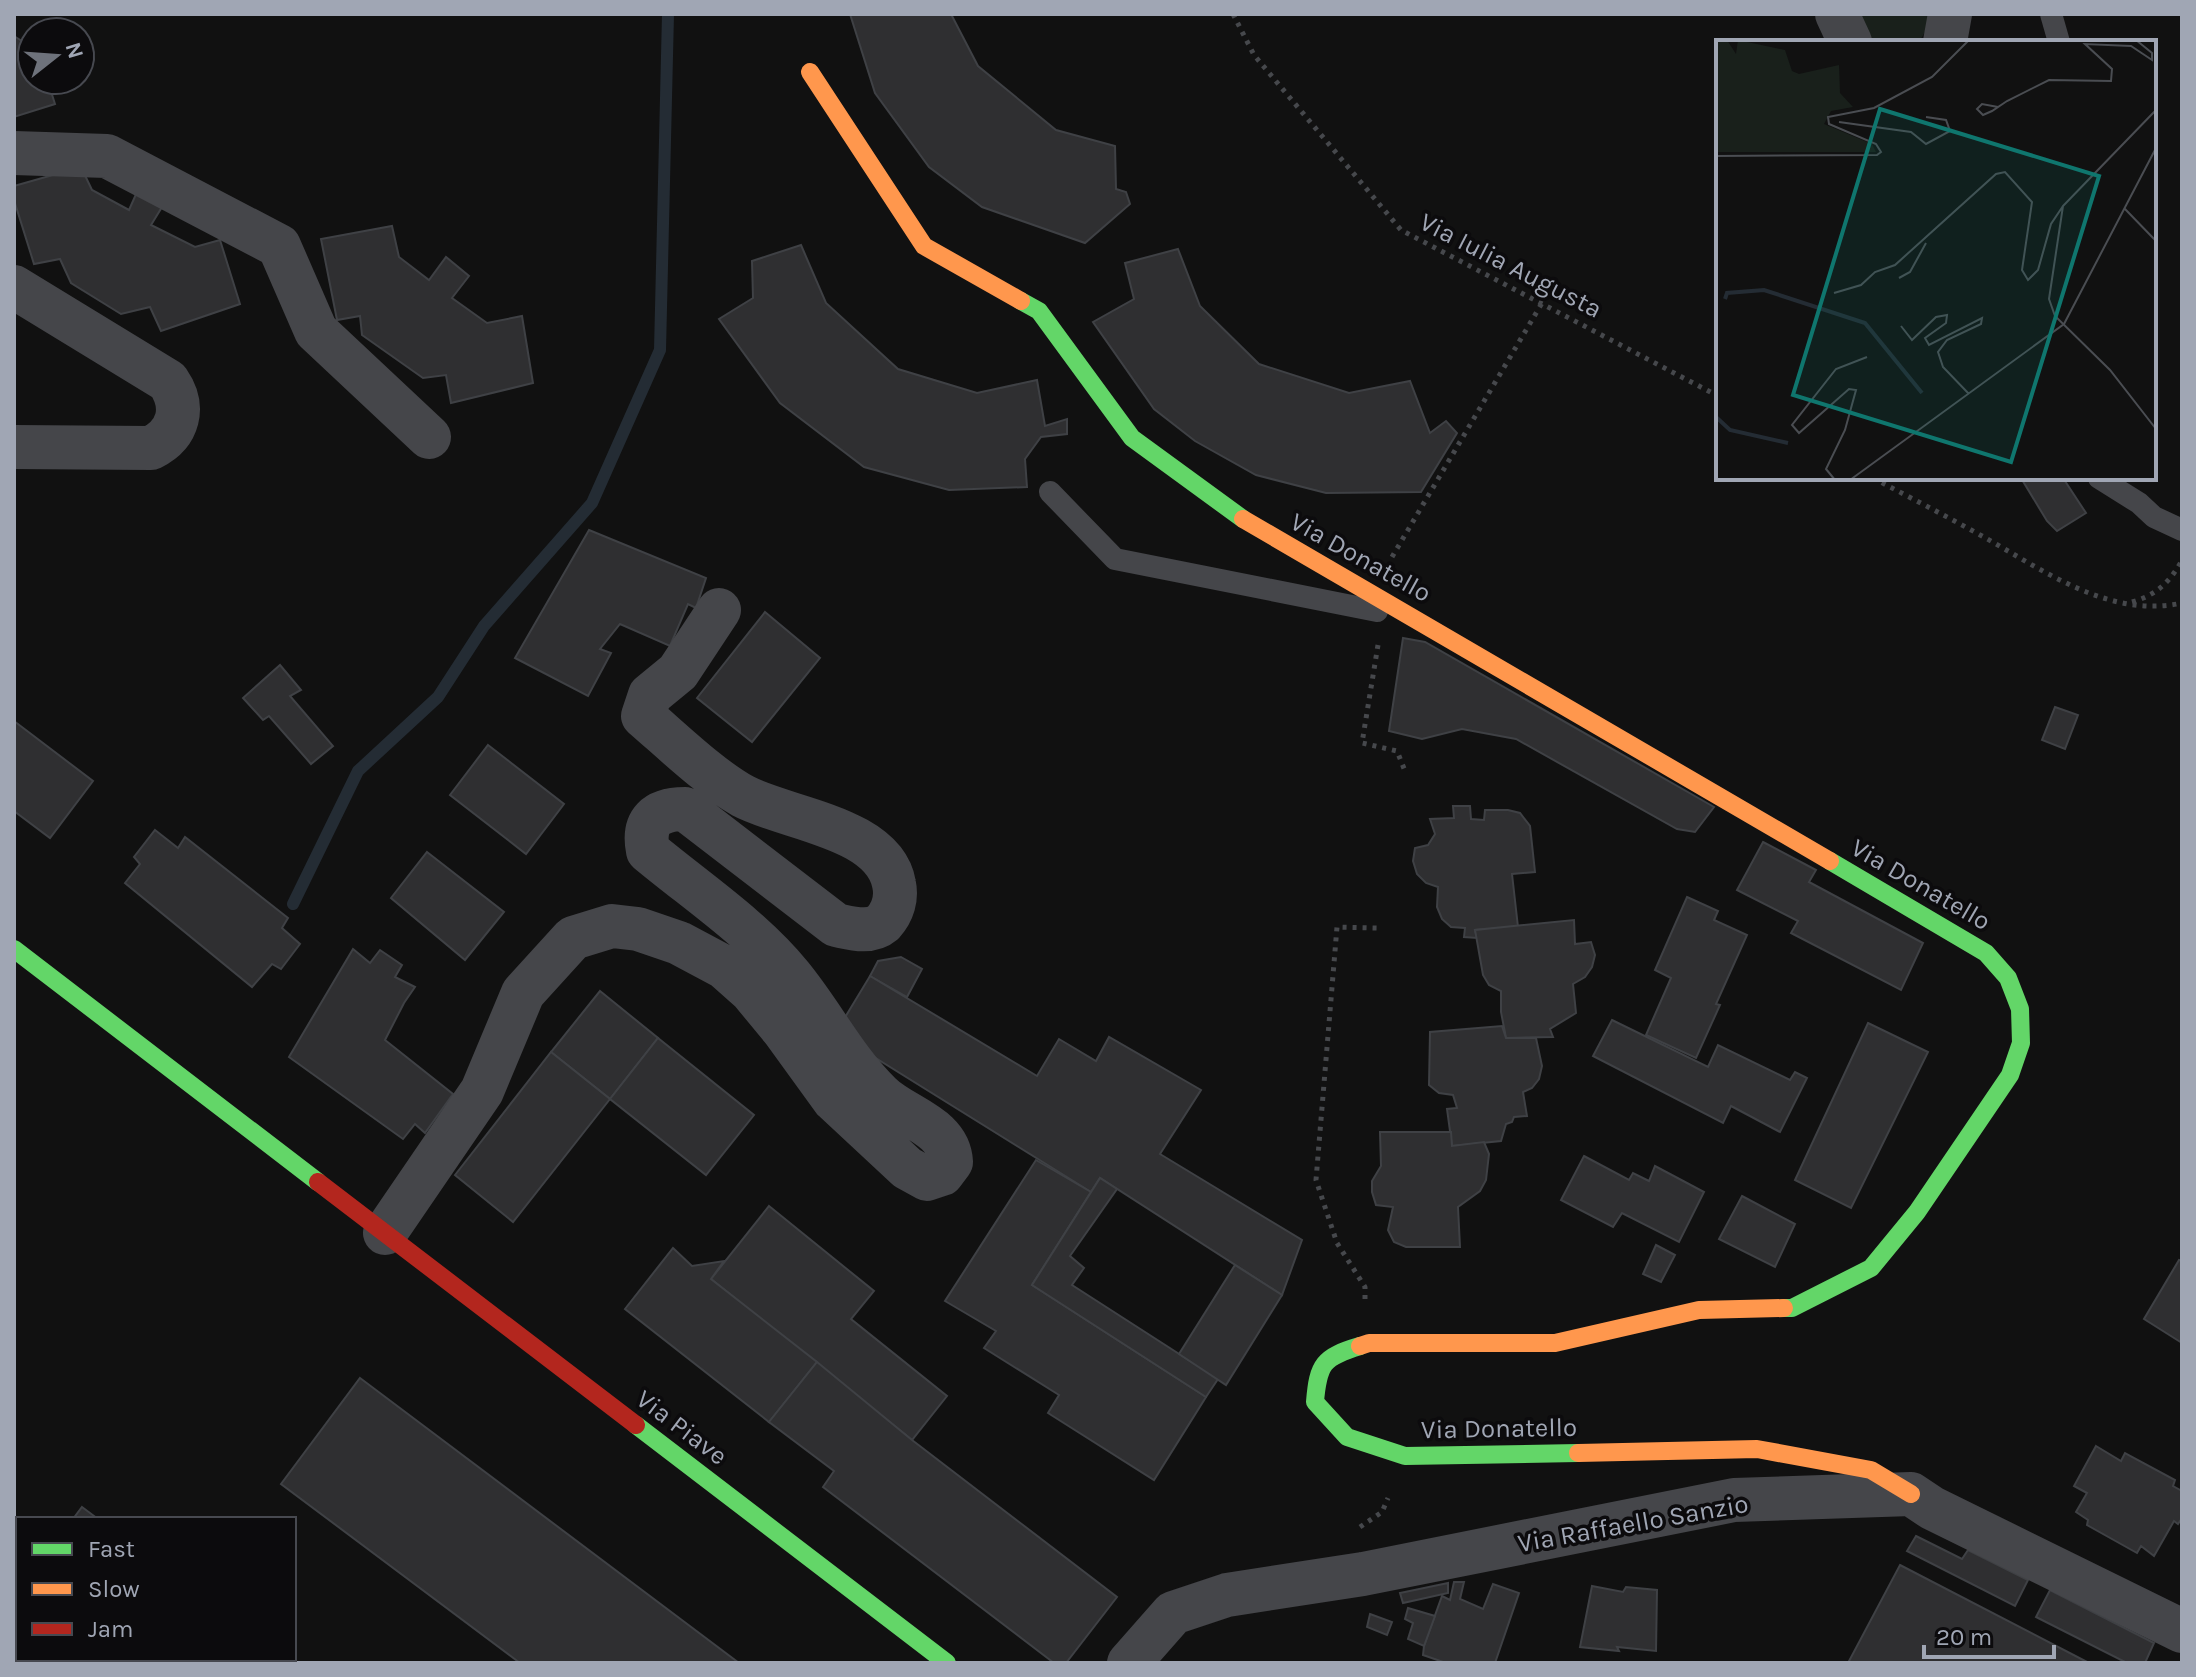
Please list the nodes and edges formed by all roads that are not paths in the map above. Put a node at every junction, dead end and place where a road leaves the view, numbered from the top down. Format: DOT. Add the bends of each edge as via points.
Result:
graph roads {
  1 [pos="1837,14"];
  2 [pos="1950,14"];
  3 [pos="2051,14"];
  4 [pos="1849,40"];
  5 [pos="1945,40"];
  6 [pos="2058,40"];
  7 [pos="810,72"];
  8 [pos="14,153"];
  9 [pos="14,287"];
  10 [pos="429,437"];
  11 [pos="14,447"];
  12 [pos="2102,480"];
  13 [pos="1050,492"];
  14 [pos="2182,530"];
  15 [pos="719,610"];
  16 [pos="1421,621"];
  17 [pos="14,949"];
  18 [pos="385,1233"];
  19 [pos="1911,1494"];
  20 [pos="2182,1631"];
  21 [pos="947,1663"];
  22 [pos="1129,1663"];
  1 -- 4 [label="street"];
  2 -- 5 [label="street"];
  3 -- 6 [label="lane"];
  7 -- 16 [label="street, Via Donatello" via="924,246 1039,311 1132,438 1253,526"];
  8 -- 10 [label="street" via="107,156 279,246 316,331"];
  9 -- 11 [label="street" via="168,381 179,405 173,432 151,448"];
  12 -- 14 [label="lane"];
  13 -- 16 [label="lane" via="1115,559"];
  15 -- 18 [label="street" via="678,672 650,695 643,716 742,795 822,823 882,858 893,874 893,910 881,925 863,930 836,925 685,809 666,809 651,820 645,837 648,851 740,925 790,974 858,1072 889,1103 938,1133 950,1148 951,1162 942,1174 927,1179 907,1168 834,1100 751,991 724,967 679,943 612,926 573,938 523,993 482,1091"];
  16 -- 19 [label="street, Via Donatello" via="1986,953 2008,978 2020,1009 2021,1043 2010,1075 1917,1212 1871,1268 1792,1308 1699,1310 1555,1343 1369,1343 1336,1353 1317,1373 1315,1402 1347,1437 1405,1456 1757,1449 1871,1470"];
  17 -- 18 [label="street, Via Piave"];
  18 -- 21 [label="street, Via Piave"];
  19 -- 20 [label="street"];
  19 -- 22 [label="street, Via Raffaello Sanzio" via="1734,1500 1363,1574 1227,1595 1173,1613"];
}
